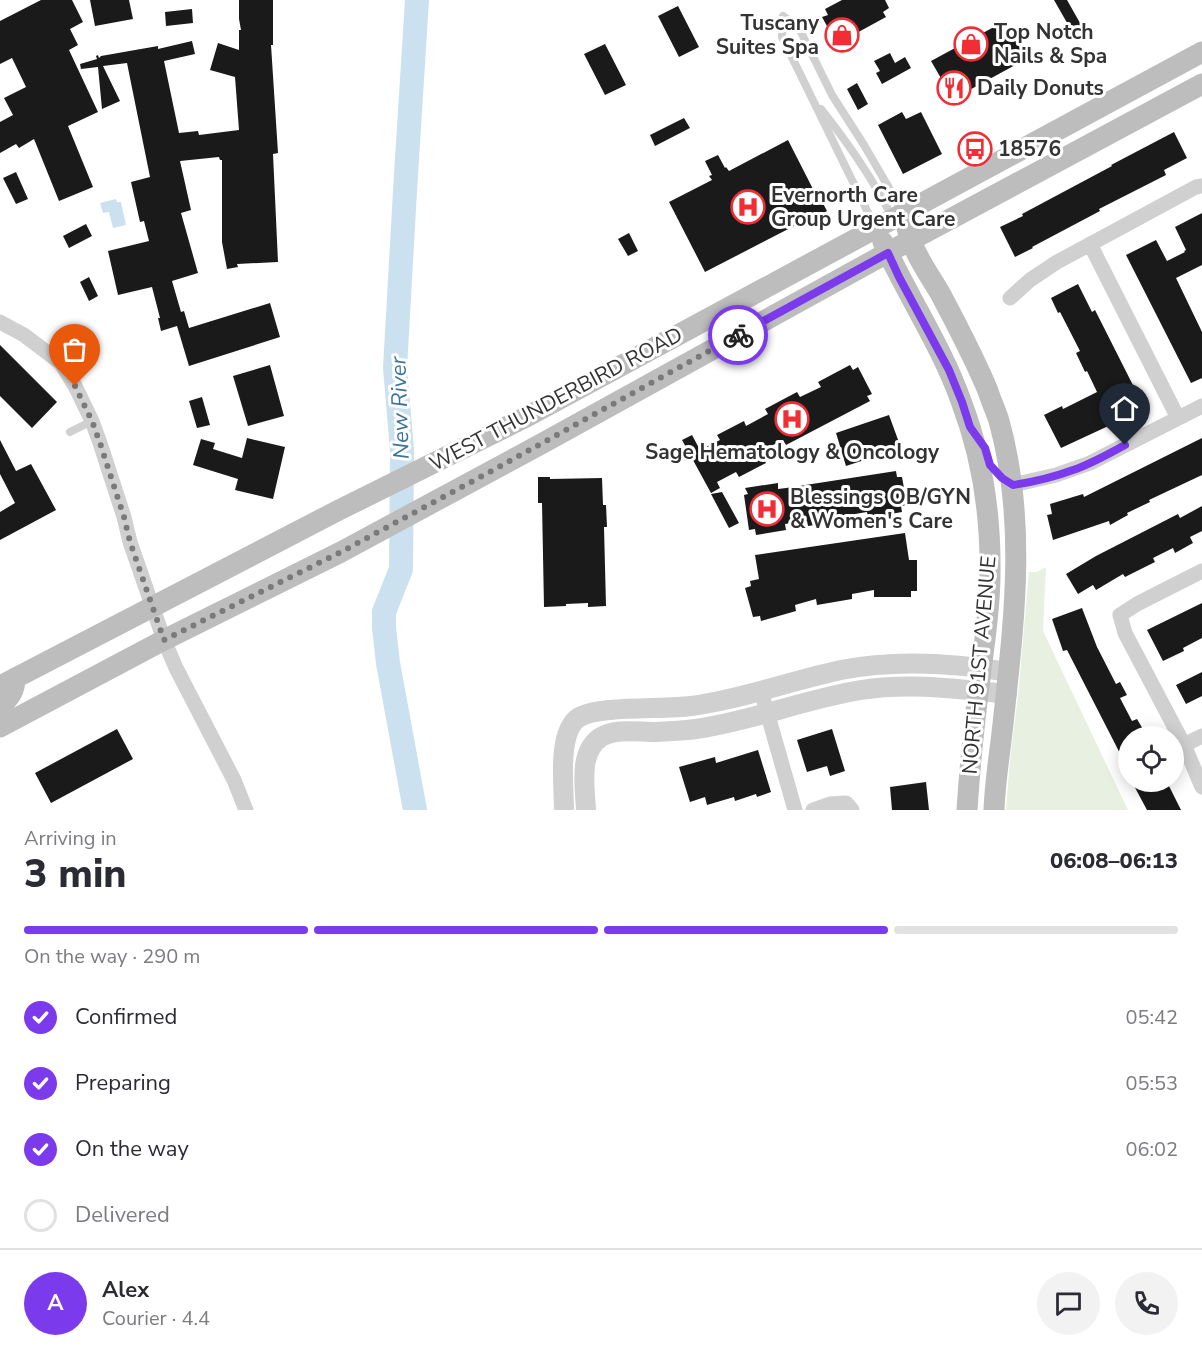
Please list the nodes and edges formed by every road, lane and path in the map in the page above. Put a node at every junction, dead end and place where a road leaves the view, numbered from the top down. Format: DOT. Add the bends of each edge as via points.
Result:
graph roads {
  1 [pos="1202,52"];
  2 [pos="1202,84"];
  3 [pos="810,97"];
  4 [pos="1202,186"];
  5 [pos="896,226"];
  6 [pos="1090,244"];
  7 [pos="888,253"];
  8 [pos="1010,298"];
  9 [pos="0,322"];
  10 [pos="1202,406"];
  11 [pos="1178,418"];
  12 [pos="92,421"];
  13 [pos="970,427"];
  14 [pos="70,432"];
  15 [pos="1013,485"];
  16 [pos="1202,571"];
  17 [pos="153,606"];
  18 [pos="164,640"];
  19 [pos="981,667"];
  20 [pos="1009,672"];
  21 [pos="8,682"];
  22 [pos="978,691"];
  23 [pos="761,692"];
  24 [pos="1006,694"];
  25 [pos="0,706"];
  26 [pos="767,713"];
  27 [pos="1174,726"];
  28 [pos="0,727"];
  29 [pos="1202,736"];
  30 [pos="1184,746"];
  31 [pos="1202,787"];
  32 [pos="849,806"];
  33 [pos="246,810"];
  34 [pos="564,810"];
  35 [pos="586,810"];
  36 [pos="795,810"];
  37 [pos="813,810"];
  38 [pos="967,810"];
  39 [pos="994,810"];
  1 -- 5 [label="main road, WEST THUNDERBIRD ROAD"];
  2 -- 5 [label="main road, WEST THUNDERBIRD ROAD"];
  3 -- 5 [label="lane" via="866,171"];
  3 -- 5 [label="lane, NORTH 91ST AVENUE" via="852,178"];
  3 -- 5 [label="lane, NORTH 91ST AVENUE" via="782,37 783,16 799,28 832,96 864,145"];
  4 -- 6 [label="street"];
  5 -- 7 [label="main road, NORTH 91ST AVENUE"];
  5 -- 15 [label="main road, NORTH 91ST AVENUE" via="975,360 999,419"];
  5 -- 17 [label="main road, WEST THUNDERBIRD ROAD"];
  6 -- 8 [label="street" via="1030,280"];
  6 -- 11 [label="street"];
  7 -- 13 [label="main road, NORTH 91ST AVENUE" via="949,370"];
  7 -- 18 [label="main road, WEST THUNDERBIRD ROAD" via="341,552"];
  9 -- 12 [label="street" via="61,363"];
  10 -- 11 [label="street"];
  11 -- 15 [label="street" via="1090,463"];
  12 -- 14 [label="lane"];
  12 -- 17 [label="street"];
  13 -- 15 [label="main road" via="985,448 990,465"];
  13 -- 19 [label="main road, NORTH 91ST AVENUE" via="989,530 990,575"];
  15 -- 20 [label="main road, NORTH 91ST AVENUE" via="1017,576"];
  16 -- 27 [label="street" via="1120,615 1125,633"];
  17 -- 18 [label="street"];
  17 -- 21 [label="main road, WEST THUNDERBIRD ROAD"];
  18 -- 28 [label="main road, WEST THUNDERBIRD ROAD"];
  18 -- 33 [label="street"];
  19 -- 20 [label="street"];
  19 -- 22 [label="main road, NORTH 91ST AVENUE"];
  19 -- 23 [label="street" via="918,663 864,666"];
  20 -- 24 [label="main road, NORTH 91ST AVENUE"];
  21 -- 25 [label="main road" via="15,688"];
  22 -- 24 [label="street"];
  22 -- 26 [label="street" via="919,686 880,688"];
  22 -- 38 [label="main road, NORTH 91ST AVENUE"];
  23 -- 26 [label="street"];
  23 -- 34 [label="street" via="720,702 601,711 577,718 563,754"];
  24 -- 39 [label="main road, NORTH 91ST AVENUE"];
  26 -- 35 [label="street" via="703,728 615,732 601,737 585,761"];
  26 -- 36 [label="street"];
  29 -- 30 [label="street"];
  30 -- 31 [label="street"];
  32 -- 37 [label="street" via="830,804"];
}
